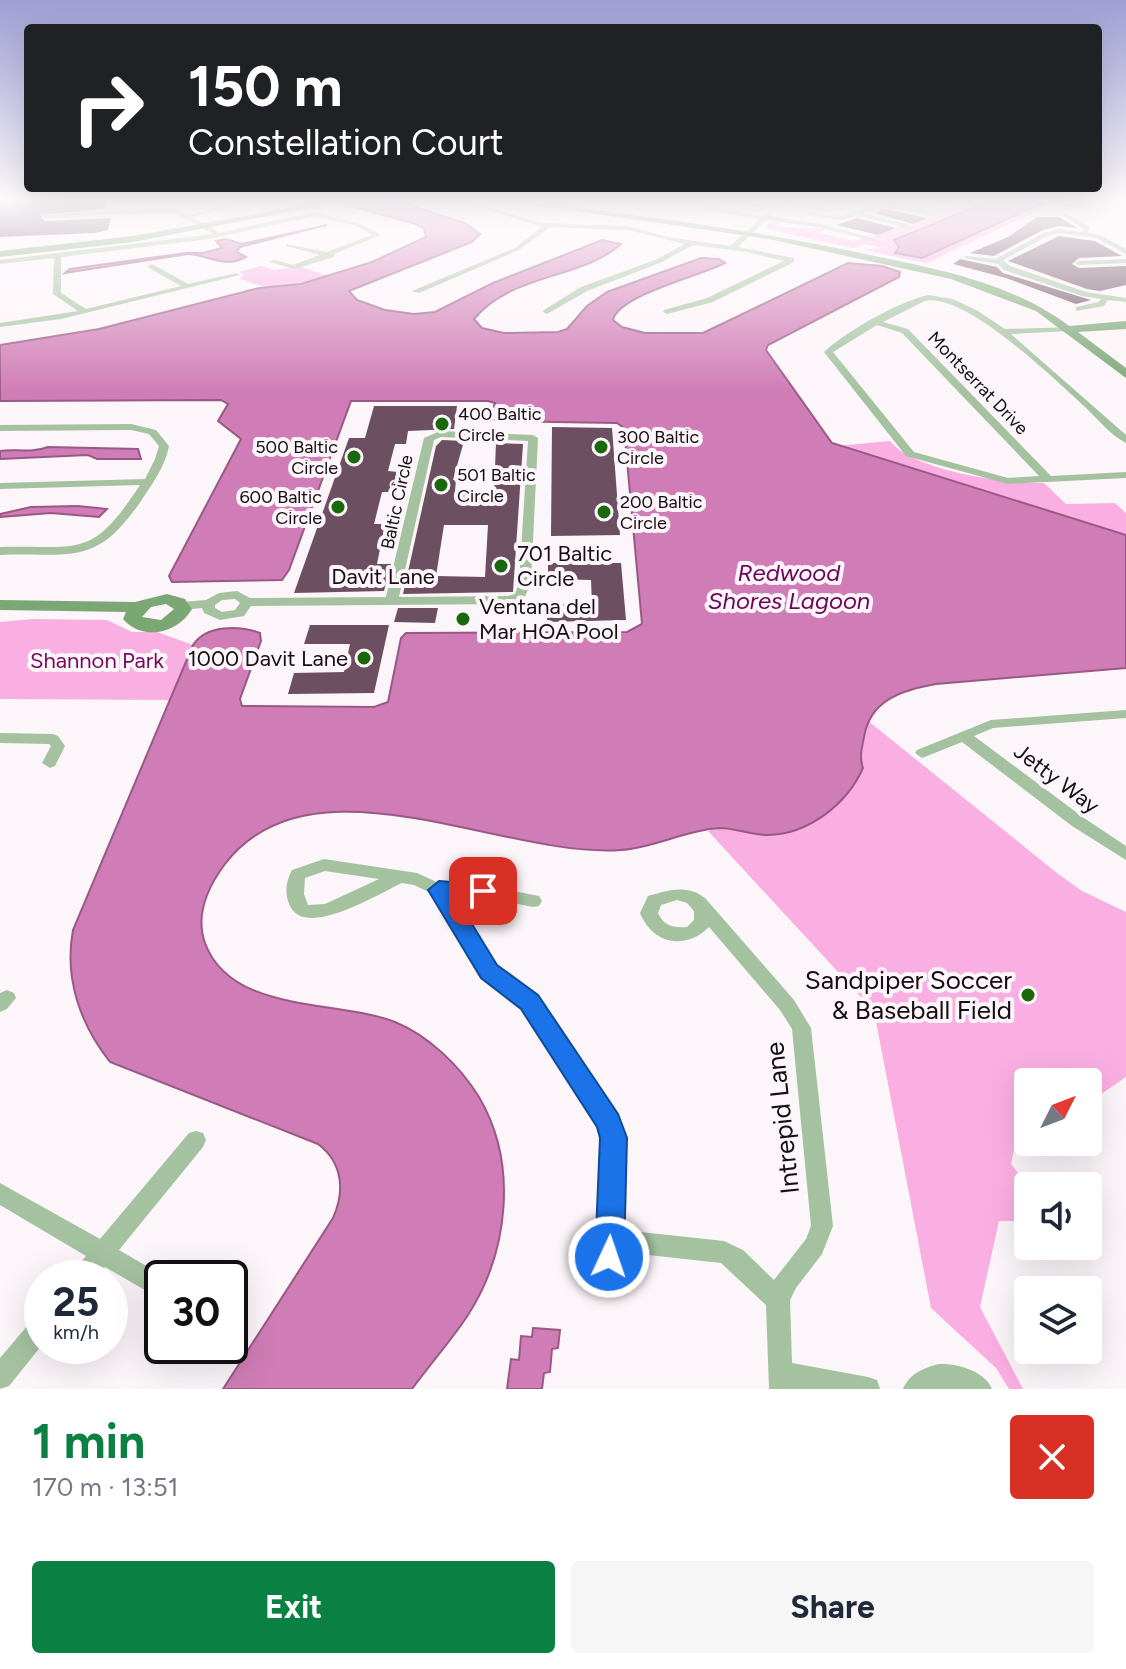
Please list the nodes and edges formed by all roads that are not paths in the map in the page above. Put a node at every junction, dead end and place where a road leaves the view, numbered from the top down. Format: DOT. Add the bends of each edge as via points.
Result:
graph roads {
  1 [pos="58,264"];
  2 [pos="281,264"];
  3 [pos="303,264"];
  4 [pos="481,264"];
  5 [pos="652,264"];
  6 [pos="787,264"];
  7 [pos="895,264"];
  8 [pos="1004,264"];
  9 [pos="152,266"];
  10 [pos="236,275"];
  11 [pos="186,286"];
  12 [pos="416,291"];
  13 [pos="1106,298"];
  14 [pos="1126,300"];
  15 [pos="1079,309"];
  16 [pos="84,311"];
  17 [pos="547,312"];
  18 [pos="667,312"];
  19 [pos="878,323"];
  20 [pos="0,325"];
  21 [pos="1126,325"];
  22 [pos="1076,329"];
  23 [pos="1003,332"];
  24 [pos="1126,363"];
  25 [pos="1126,374"];
  26 [pos="0,428"];
  27 [pos="1126,440"];
  28 [pos="1126,475"];
  29 [pos="1048,479"];
  30 [pos="148,482"];
  31 [pos="0,486"];
  32 [pos="0,551"];
  33 [pos="518,597"];
  34 [pos="392,599"];
  35 [pos="247,602"];
  36 [pos="0,605"];
  37 [pos="208,606"];
  38 [pos="182,610"];
  39 [pos="135,611"];
  40 [pos="0,616"];
  41 [pos="1126,714"];
  42 [pos="963,735"];
  43 [pos="0,738"];
  44 [pos="922,753"];
  45 [pos="50,763"];
  46 [pos="1126,854"];
  47 [pos="399,877"];
  48 [pos="439,890"];
  49 [pos="533,901"];
  50 [pos="699,903"];
  51 [pos="196,1140"];
  52 [pos="0,1193"];
  53 [pos="611,1240"];
  54 [pos="102,1254"];
  55 [pos="97,1260"];
  56 [pos="608,1274"];
  57 [pos="144,1278"];
  58 [pos="778,1300"];
  59 [pos="24,1348"];
  60 [pos="0,1377"];
  61 [pos="781,1381"];
  62 [pos="868,1389"];
  63 [pos="915,1389"];
  64 [pos="980,1389"];
  1 -- 16 [label="street" via="57,294"];
  2 -- 3 [label="street"];
  4 -- 12 [label="street"];
  5 -- 17 [label="street" via="578,289"];
  6 -- 18 [label="street" via="710,300"];
  7 -- 22 [label="main road" via="978,282"];
  8 -- 13 [label="street"];
  9 -- 11 [label="street"];
  10 -- 11 [label="street"];
  11 -- 16 [label="street"];
  13 -- 14 [label="street"];
  13 -- 15 [label="street"];
  16 -- 20 [label="street"];
  19 -- 23 [label="street" via="933,297 966,307"];
  19 -- 29 [label="street, Montserrat Drive" via="905,331"];
  19 -- 29 [label="street" via="828,352 907,452 996,479"];
  21 -- 22 [label="main road"];
  22 -- 23 [label="street"];
  22 -- 24 [label="main road"];
  22 -- 25 [label="main road"];
  23 -- 27 [label="street"];
  26 -- 30 [label="street" via="131,427 152,432 164,446"];
  28 -- 29 [label="street"];
  30 -- 31 [label="street"];
  30 -- 32 [label="street" via="121,524 100,543 64,551"];
  33 -- 34 [label="street, Davit Lane"];
  33 -- 34 [label="street, Baltic Circle" via="525,582 533,439 440,434 429,438"];
  34 -- 35 [label="street, Davit Lane"];
  35 -- 37 [label="street, Davit Lane" via="231,595"];
  35 -- 37 [label="street" via="233,615 220,616"];
  36 -- 39 [label="main road"];
  37 -- 38 [label="street"];
  38 -- 39 [label="main road" via="167,599"];
  39 -- 40 [label="main road"];
  41 -- 42 [label="street" via="995,724"];
  42 -- 44 [label="street"];
  42 -- 46 [label="street, Jetty Way"];
  43 -- 45 [label="street" via="53,739 58,746"];
  47 -- 47 [label="street" via="327,910 304,912 297,903 295,881 309,867"];
  47 -- 48 [label="street"];
  48 -- 49 [label="street" via="473,889"];
  48 -- 53 [label="street" via="489,971 529,1002 609,1122 614,1138"];
  50 -- 58 [label="street, Intrepid Lane" via="801,1028 822,1226 819,1243 786,1279"];
  51 -- 54 [label="street"];
  52 -- 54 [label="street"];
  53 -- 56 [label="street"];
  53 -- 58 [label="street" via="724,1252"];
  54 -- 55 [label="street"];
  54 -- 57 [label="street"];
  58 -- 61 [label="street"];
  59 -- 60 [label="street"];
  61 -- 62 [label="street"];
  63 -- 64 [label="street" via="924,1380 951,1375"];
}
